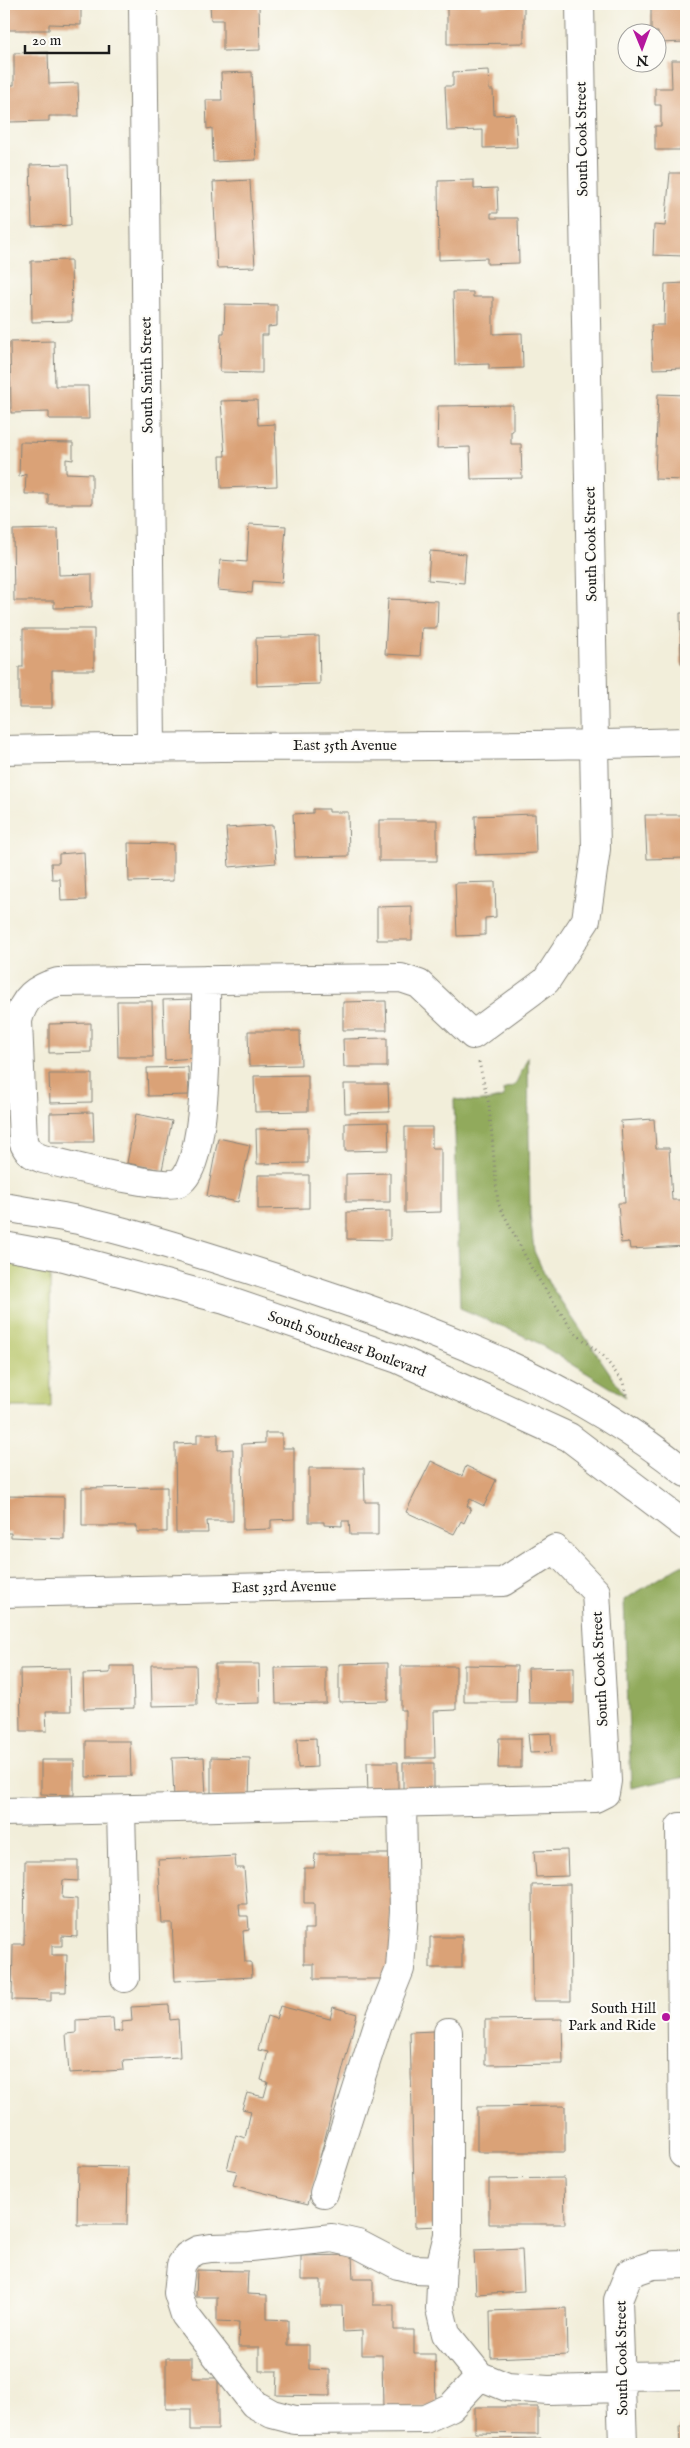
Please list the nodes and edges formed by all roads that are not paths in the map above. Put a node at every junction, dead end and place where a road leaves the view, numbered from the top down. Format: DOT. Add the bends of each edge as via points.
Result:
graph roads {
  1 [pos="143,4"];
  2 [pos="580,4"];
  3 [pos="686,742"];
  4 [pos="595,744"];
  5 [pos="151,746"];
  6 [pos="4,750"];
  7 [pos="206,980"];
  8 [pos="4,1207"];
  9 [pos="4,1246"];
  10 [pos="686,1473"];
  11 [pos="686,1526"];
  12 [pos="554,1549"];
  13 [pos="4,1593"];
  14 [pos="402,1803"];
  15 [pos="121,1810"];
  16 [pos="4,1812"];
  17 [pos="686,1827"];
  18 [pos="126,1978"];
  19 [pos="448,2032"];
  20 [pos="686,2154"];
  21 [pos="324,2193"];
  22 [pos="686,2264"];
  23 [pos="442,2270"];
  24 [pos="686,2375"];
  25 [pos="480,2376"];
  26 [pos="622,2382"];
  27 [pos="623,2444"];
  1 -- 5 [label="street, South Smith Street"];
  2 -- 4 [label="street, South Cook Street"];
  3 -- 4 [label="street, East 35th Avenue"];
  4 -- 5 [label="street, East 35th Avenue"];
  4 -- 7 [label="street, South Cook Street" via="596,848 586,920 546,981 473,1035 419,984 401,978"];
  5 -- 6 [label="street, East 35th Avenue"];
  7 -- 7 [label="street" via="58,982 43,986 30,995 21,1007 18,1021 26,1150 43,1159 157,1184 179,1183 186,1177 191,1167 204,1098"];
  8 -- 10 [label="street" via="81,1221 222,1261 340,1299 489,1356 576,1400 663,1454"];
  9 -- 11 [label="street, South Southeast Boulevard" via="64,1257 225,1300 398,1359 569,1437"];
  12 -- 13 [label="street, East 33rd Avenue" via="502,1582"];
  12 -- 14 [label="street, South Cook Street" via="596,1592 607,1781 605,1793 595,1798"];
  14 -- 15 [label="street"];
  14 -- 21 [label="street" via="404,1911 400,1969 378,2024"];
  15 -- 16 [label="street"];
  15 -- 18 [label="street"];
  17 -- 20 [label="street" via="680,1827 683,2154"];
  19 -- 23 [label="street" via="448,2235"];
  22 -- 26 [label="street, South Cook Street" via="653,2264 629,2273 618,2300"];
  23 -- 25 [label="street" via="440,2309 446,2334"];
  23 -- 25 [label="street" via="398,2265 358,2244 332,2238 211,2248 187,2256 181,2265 178,2293 184,2315 254,2404 272,2414 295,2420 425,2419 451,2407"];
  24 -- 26 [label="street"];
  25 -- 26 [label="street" via="507,2386 548,2390"];
  26 -- 27 [label="street, South Cook Street"];
}
